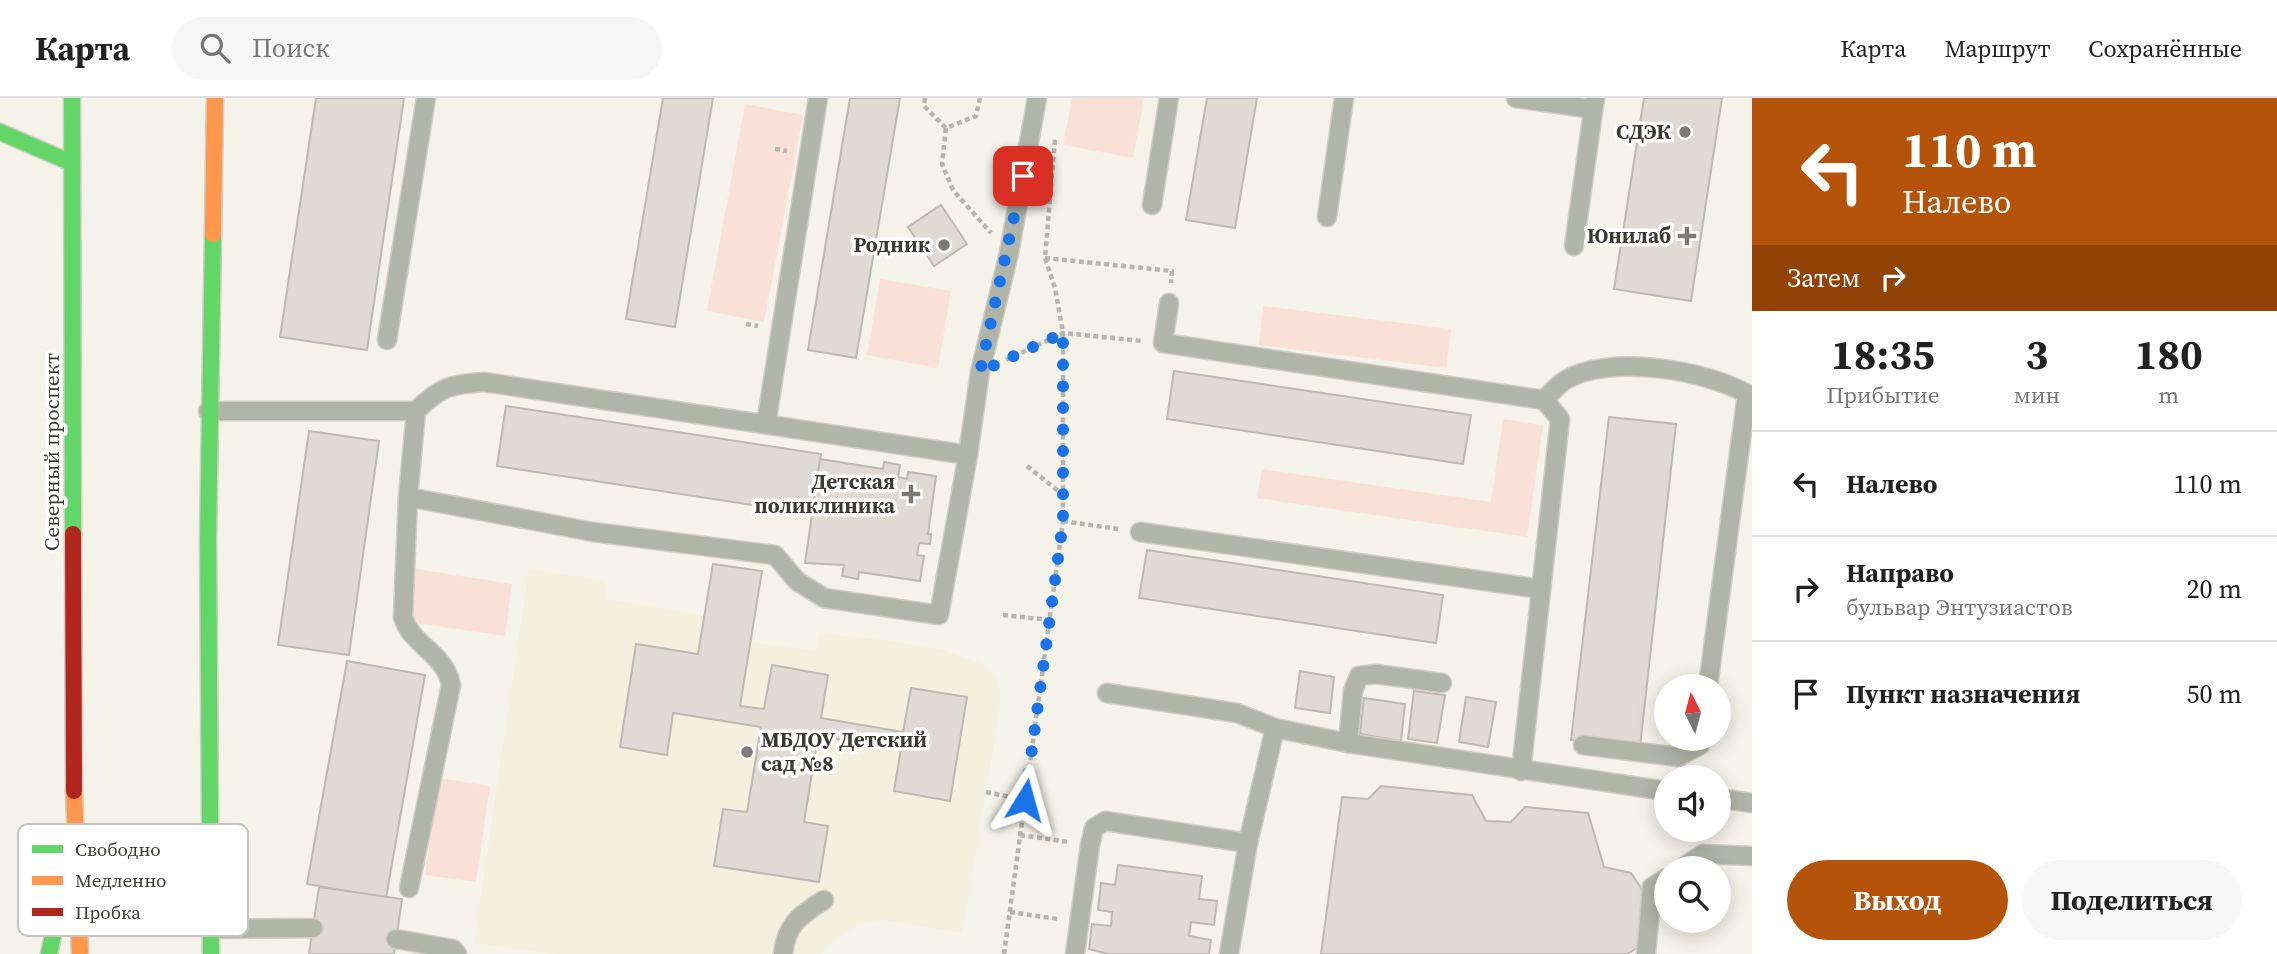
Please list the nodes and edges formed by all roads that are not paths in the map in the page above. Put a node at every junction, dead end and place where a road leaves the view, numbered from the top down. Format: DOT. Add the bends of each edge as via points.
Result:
graph roads {
  1 [pos="72,98"];
  2 [pos="215,98"];
  3 [pos="426,98"];
  4 [pos="818,98"];
  5 [pos="1037,98"];
  6 [pos="1169,98"];
  7 [pos="1344,98"];
  8 [pos="1516,98"];
  9 [pos="1594,103"];
  10 [pos="0,132"];
  11 [pos="72,163"];
  12 [pos="1152,205"];
  13 [pos="1327,217"];
  14 [pos="1574,246"];
  15 [pos="1169,303"];
  16 [pos="387,340"];
  17 [pos="1750,396"];
  18 [pos="1544,400"];
  19 [pos="208,411"];
  20 [pos="416,411"];
  21 [pos="766,424"];
  22 [pos="968,455"];
  23 [pos="408,497"];
  24 [pos="1140,532"];
  25 [pos="1541,589"];
  26 [pos="1710,674"];
  27 [pos="1442,683"];
  28 [pos="1107,693"];
  29 [pos="1275,728"];
  30 [pos="1348,743"];
  31 [pos="1583,745"];
  32 [pos="1689,751"];
  33 [pos="1521,771"];
  34 [pos="1654,789"];
  35 [pos="1731,800"];
  36 [pos="1752,803"];
  37 [pos="74,805"];
  38 [pos="72,824"];
  39 [pos="75,824"];
  40 [pos="209,824"];
  41 [pos="1248,843"];
  42 [pos="1700,856"];
  43 [pos="1752,856"];
  44 [pos="1654,886"];
  45 [pos="409,888"];
  46 [pos="824,900"];
  47 [pos="313,928"];
  48 [pos="248,929"];
  49 [pos="53,936"];
  50 [pos="79,936"];
  51 [pos="210,936"];
  52 [pos="396,939"];
  53 [pos="49,954"];
  54 [pos="80,954"];
  55 [pos="211,954"];
  56 [pos="457,954"];
  57 [pos="783,954"];
  58 [pos="1075,954"];
  59 [pos="1229,954"];
  60 [pos="1646,954"];
  1 -- 11 [label="main road, Северный проспект"];
  2 -- 19 [label="main road"];
  3 -- 16 [label="lane"];
  4 -- 21 [label="lane"];
  5 -- 22 [label="lane" via="1009,253 980,372"];
  6 -- 12 [label="lane"];
  7 -- 13 [label="lane"];
  8 -- 9 [label="lane"];
  9 -- 14 [label="lane"];
  10 -- 11 [label="main road"];
  11 -- 37 [label="main road, Северный проспект"];
  15 -- 18 [label="lane" via="1163,344"];
  17 -- 18 [label="lane" via="1707,377 1630,366 1598,369 1564,381"];
  17 -- 26 [label="lane"];
  18 -- 25 [label="lane" via="1560,419"];
  19 -- 20 [label="lane"];
  19 -- 40 [label="main road"];
  20 -- 21 [label="lane" via="436,392 455,384 484,382"];
  20 -- 23 [label="lane"];
  21 -- 22 [label="lane"];
  22 -- 23 [label="lane" via="939,614 824,598 797,581 775,555 593,532"];
  23 -- 45 [label="lane" via="403,617 406,627 441,660 450,685"];
  24 -- 25 [label="lane"];
  25 -- 33 [label="lane"];
  27 -- 30 [label="lane" via="1359,676"];
  28 -- 29 [label="lane" via="1237,713"];
  29 -- 30 [label="lane"];
  29 -- 41 [label="lane"];
  30 -- 33 [label="lane"];
  31 -- 32 [label="lane" via="1678,757"];
  33 -- 34 [label="lane"];
  35 -- 36 [label="lane"];
  37 -- 38 [label="main road"];
  37 -- 39 [label="main road"];
  41 -- 58 [label="lane" via="1105,821 1094,828"];
  41 -- 59 [label="lane"];
  42 -- 43 [label="lane"];
  44 -- 60 [label="lane"];
  46 -- 57 [label="lane" via="795,919 785,936"];
  47 -- 48 [label="lane"];
  49 -- 53 [label="main road"];
  50 -- 54 [label="main road"];
  51 -- 55 [label="main road"];
  52 -- 56 [label="lane" via="453,949"];
}
